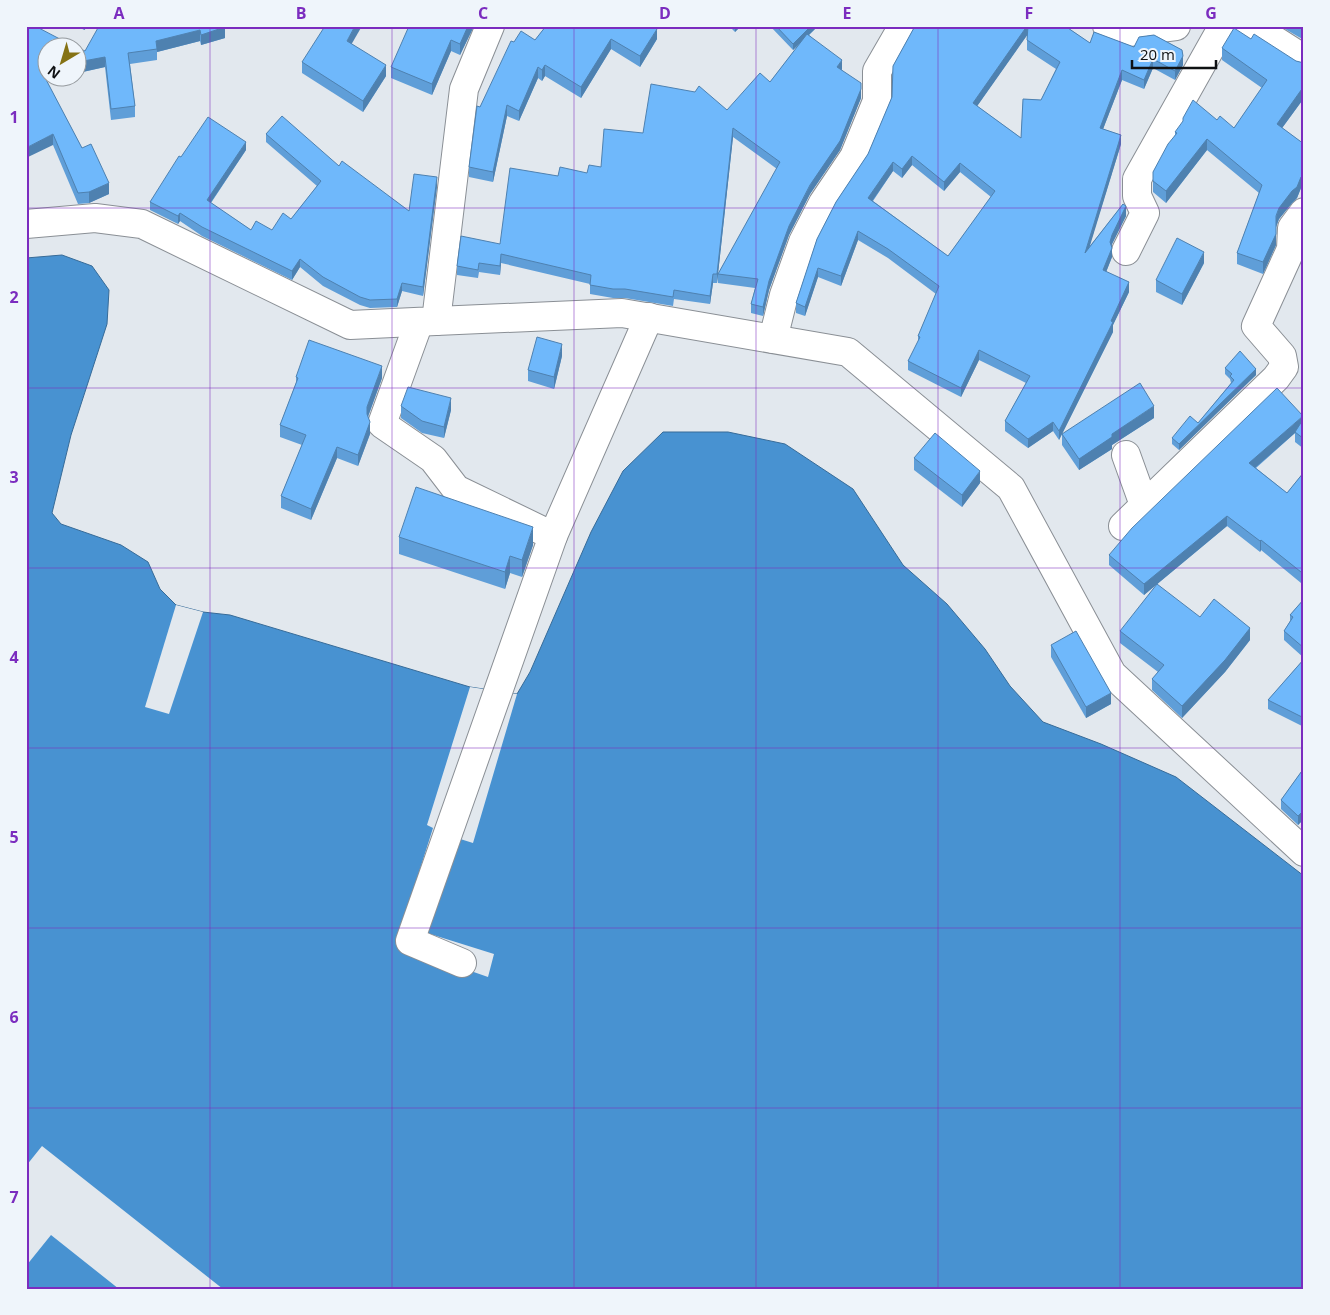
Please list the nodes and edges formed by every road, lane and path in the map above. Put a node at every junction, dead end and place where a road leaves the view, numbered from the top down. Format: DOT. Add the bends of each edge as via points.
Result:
graph roads {
  1 [pos="490,26"];
  2 [pos="903,26"];
  3 [pos="1107,26"];
  4 [pos="1176,26"];
  5 [pos="1223,26"];
  6 [pos="1246,26"];
  7 [pos="1304,59"];
  8 [pos="1304,212"];
  9 [pos="26,224"];
  10 [pos="1126,251"];
  11 [pos="648,317"];
  12 [pos="427,321"];
  13 [pos="773,339"];
  14 [pos="1126,455"];
  15 [pos="1144,505"];
  16 [pos="1123,526"];
  17 [pos="554,536"];
  18 [pos="1304,852"];
  19 [pos="462,963"];
  1 -- 12 [label="street" via="464,89"];
  2 -- 13 [label="street" via="877,71 877,101 854,157 823,203 803,242"];
  3 -- 4 [label="street" via="1121,33"];
  5 -- 10 [label="street" via="1138,179 1137,196 1145,213"];
  6 -- 7 [label="street" via="1260,31"];
  8 -- 15 [label="street" via="1292,228 1291,249 1256,326 1282,356 1284,368"];
  9 -- 12 [label="street" via="95,218 142,224 350,325"];
  11 -- 12 [label="street" via="622,313"];
  11 -- 13 [label="street"];
  11 -- 17 [label="street"];
  12 -- 17 [label="street" via="382,424 433,459 456,489"];
  13 -- 18 [label="street" via="848,352 1010,488 1112,674"];
  14 -- 15 [label="street"];
  15 -- 16 [label="street"];
  17 -- 19 [label="street" via="410,941"];
}
